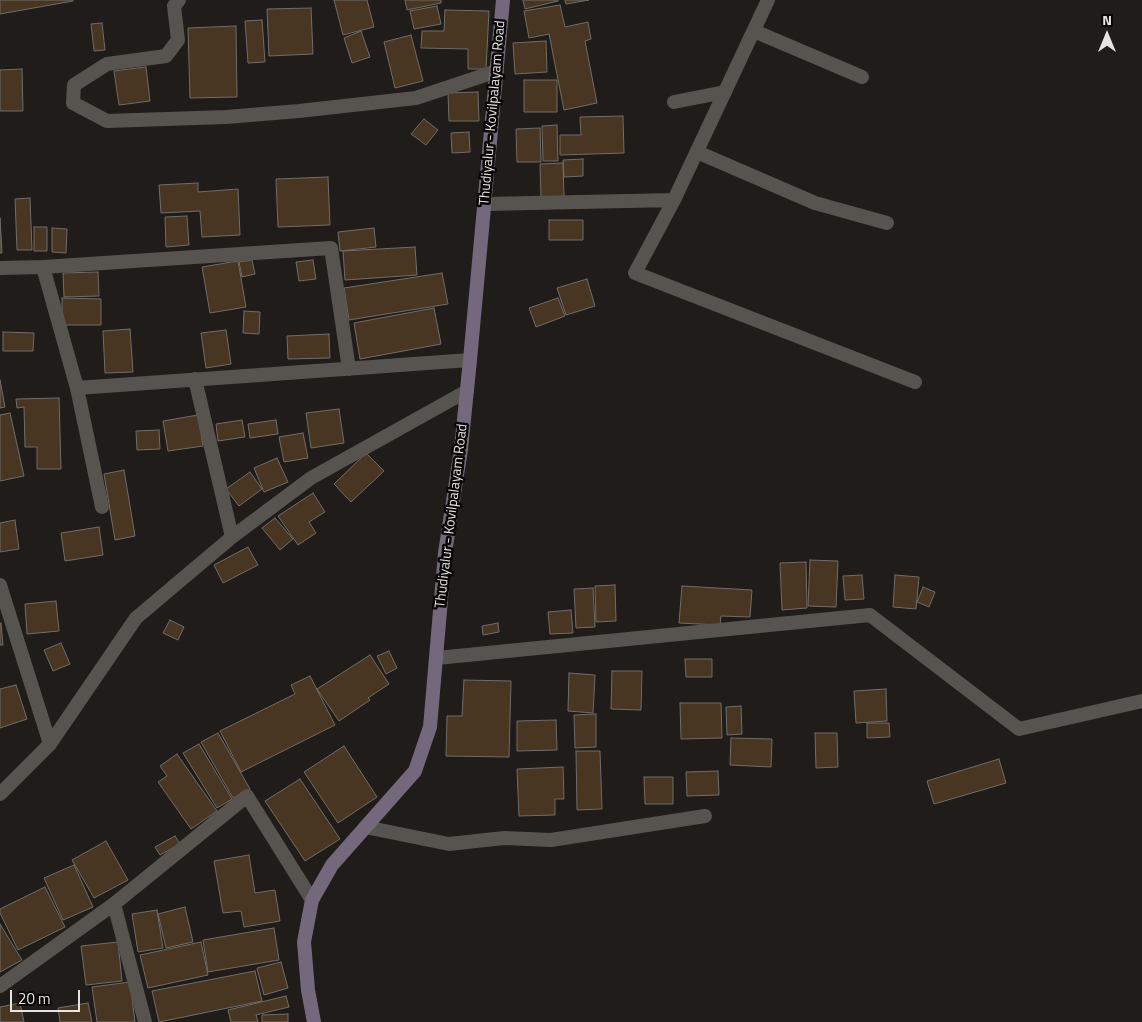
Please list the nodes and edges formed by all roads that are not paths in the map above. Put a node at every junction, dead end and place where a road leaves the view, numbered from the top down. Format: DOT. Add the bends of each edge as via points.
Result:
graph roads {
  1 [pos="179,0"];
  2 [pos="503,0"];
  3 [pos="768,0"];
  4 [pos="754,31"];
  5 [pos="497,71"];
  6 [pos="862,78"];
  7 [pos="725,92"];
  8 [pos="674,102"];
  9 [pos="696,152"];
  10 [pos="674,200"];
  11 [pos="486,204"];
  12 [pos="887,223"];
  13 [pos="43,266"];
  14 [pos="0,268"];
  15 [pos="470,360"];
  16 [pos="349,369"];
  17 [pos="195,380"];
  18 [pos="915,382"];
  19 [pos="76,388"];
  20 [pos="467,391"];
  21 [pos="102,507"];
  22 [pos="232,537"];
  23 [pos="0,585"];
  24 [pos="437,658"];
  25 [pos="1142,701"];
  26 [pos="50,744"];
  27 [pos="0,794"];
  28 [pos="705,816"];
  29 [pos="365,827"];
  30 [pos="312,900"];
  31 [pos="114,904"];
  32 [pos="0,986"];
  33 [pos="145,1022"];
  34 [pos="314,1022"];
  1 -- 5 [label="street" via="174,6 178,40 166,56 106,64 74,85 73,103 106,121 272,113 416,98"];
  2 -- 5 [label="main road, Thudiyalur - Kovilpalayam Road"];
  3 -- 4 [label="street"];
  4 -- 6 [label="street"];
  4 -- 7 [label="street"];
  5 -- 11 [label="main road, Thudiyalur - Kovilpalayam Road"];
  7 -- 8 [label="street"];
  7 -- 9 [label="street"];
  9 -- 10 [label="street"];
  9 -- 12 [label="street" via="815,203"];
  10 -- 11 [label="street"];
  10 -- 18 [label="street" via="636,273"];
  11 -- 15 [label="main road, Thudiyalur - Kovilpalayam Road"];
  13 -- 14 [label="street"];
  13 -- 16 [label="street" via="331,248"];
  13 -- 19 [label="street"];
  15 -- 16 [label="street"];
  15 -- 20 [label="main road, Thudiyalur - Kovilpalayam Road"];
  16 -- 17 [label="street"];
  17 -- 19 [label="street"];
  17 -- 22 [label="street"];
  19 -- 21 [label="street"];
  20 -- 22 [label="street" via="311,478"];
  20 -- 24 [label="main road, Thudiyalur - Kovilpalayam Road" via="445,553"];
  22 -- 26 [label="street" via="136,618"];
  23 -- 26 [label="street"];
  24 -- 25 [label="street" via="870,615 1019,729"];
  24 -- 29 [label="main road, Thudiyalur - Kovilpalayam Road" via="430,727 415,771"];
  26 -- 27 [label="street"];
  28 -- 29 [label="street" via="551,840 504,838 449,844"];
  29 -- 30 [label="main road, Thudiyalur - Kovilpalayam Road" via="332,865"];
  30 -- 31 [label="street" via="246,796"];
  30 -- 34 [label="main road, Thudiyalur - Kovilpalayam Road" via="304,942"];
  31 -- 32 [label="street"];
  31 -- 33 [label="street"];
}
